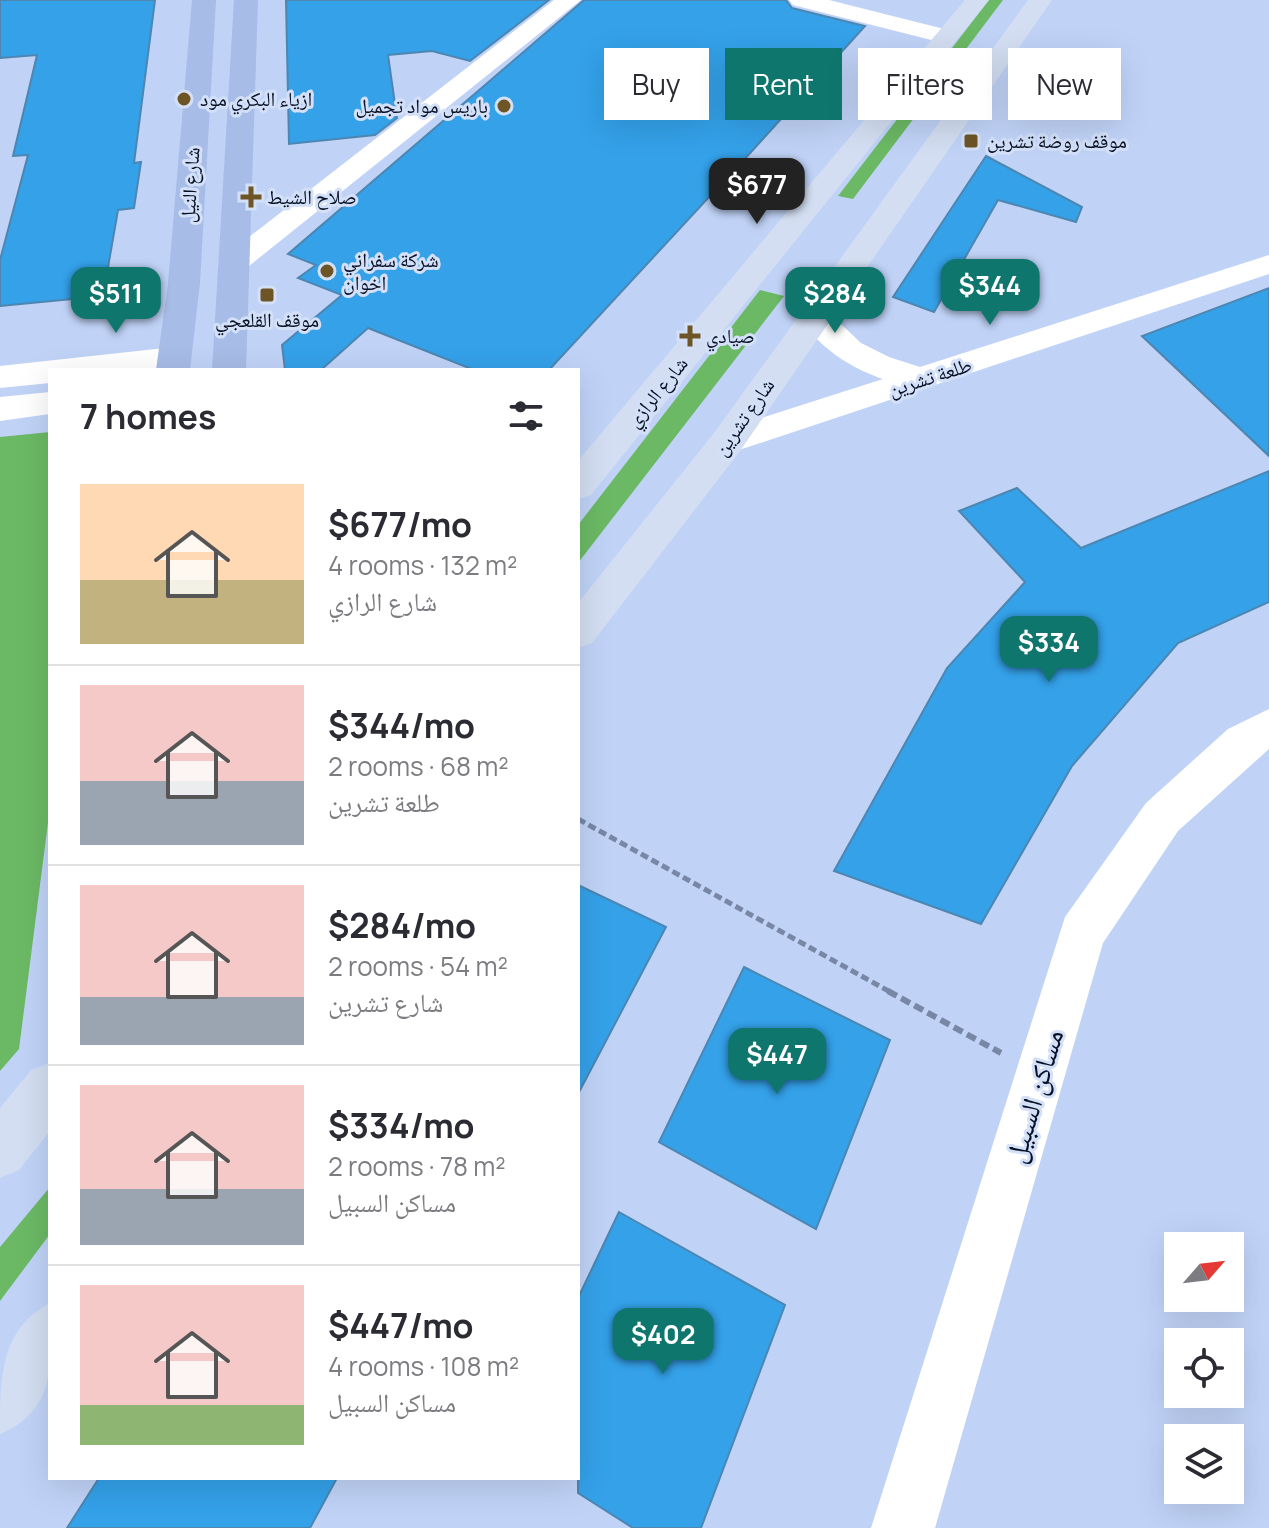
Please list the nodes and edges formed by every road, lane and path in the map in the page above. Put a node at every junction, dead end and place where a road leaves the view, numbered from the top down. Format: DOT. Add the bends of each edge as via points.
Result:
graph roads {
  1 [pos="204,0"];
  2 [pos="246,0"];
  3 [pos="569,0"];
  4 [pos="801,0"];
  5 [pos="977,0"];
  6 [pos="1040,0"];
  7 [pos="947,37"];
  8 [pos="839,221"];
  9 [pos="233,264"];
  10 [pos="1269,264"];
  11 [pos="814,316"];
  12 [pos="174,364"];
  13 [pos="101,368"];
  14 [pos="229,368"];
  15 [pos="48,372"];
  16 [pos="0,377"];
  17 [pos="925,379"];
  18 [pos="48,403"];
  19 [pos="0,409"];
  20 [pos="727,442"];
  21 [pos="580,484"];
  22 [pos="580,629"];
  23 [pos="1269,727"];
  24 [pos="580,820"];
  25 [pos="1040,1075"];
  26 [pos="48,1091"];
  27 [pos="0,1151"];
  28 [pos="48,1336"];
  29 [pos="0,1403"];
  30 [pos="903,1528"];
  1 -- 12 [label="main road, شارع النيل"];
  2 -- 9 [label="main road, شارع النيل"];
  3 -- 9 [label="street"];
  4 -- 7 [label="street"];
  5 -- 7 [label="main road, شارع الرازي"];
  6 -- 8 [label="main road, شارع تشرين"];
  7 -- 8 [label="main road, شارع الرازي"];
  8 -- 11 [label="main road, شارع تشرين"];
  8 -- 21 [label="main road, شارع الرازي"];
  9 -- 14 [label="main road, شارع النيل"];
  10 -- 17 [label="street, طلعة تشرين"];
  11 -- 17 [label="street" via="837,343 864,360"];
  11 -- 20 [label="main road, شارع تشرين"];
  12 -- 13 [label="street"];
  15 -- 16 [label="street"];
  17 -- 20 [label="street, طلعة تشرين"];
  18 -- 19 [label="street"];
  20 -- 22 [label="main road, شارع تشرين"];
  23 -- 25 [label="street, مساكن السبيل" via="1243,742 1162,817 1082,933"];
  24 -- 25 [label="path"];
  25 -- 30 [label="street, مساكن السبيل"];
  26 -- 27 [label="main road"];
  28 -- 29 [label="main road"];
}
